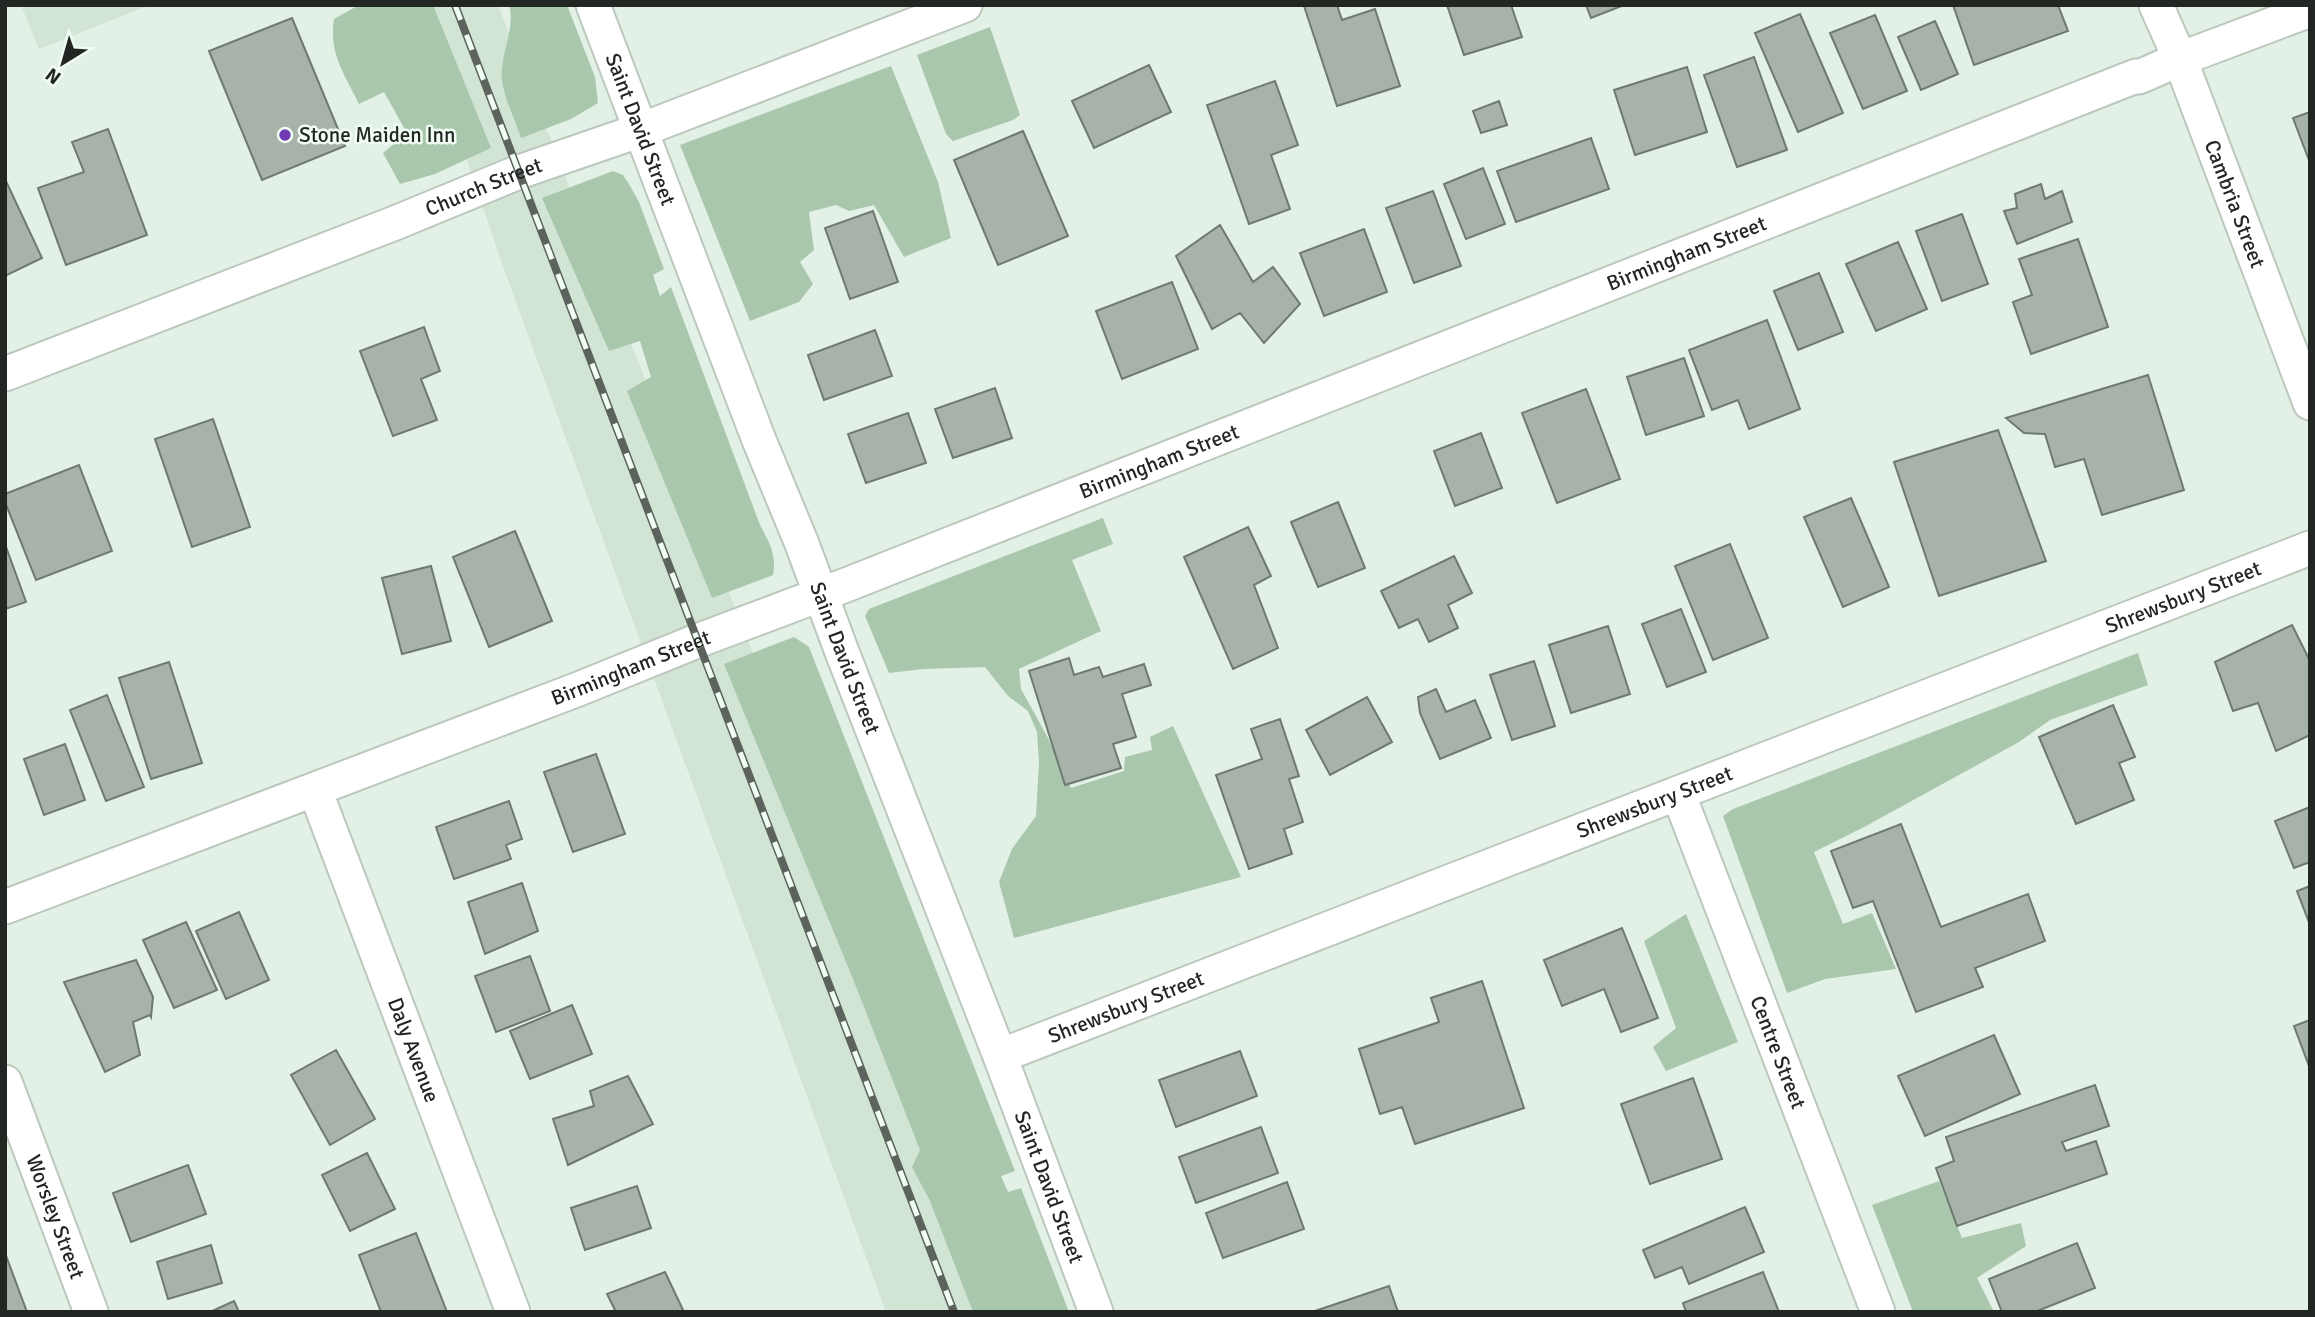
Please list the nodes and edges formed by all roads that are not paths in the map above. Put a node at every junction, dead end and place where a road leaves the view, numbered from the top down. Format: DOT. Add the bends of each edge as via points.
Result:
graph roads {
  1 [pos="593,5"];
  2 [pos="965,5"];
  3 [pos="2156,5"];
  4 [pos="2310,10"];
  5 [pos="2180,59"];
  6 [pos="641,130"];
  7 [pos="5,374"];
  8 [pos="2310,403"];
  9 [pos="2310,548"];
  10 [pos="821,594"];
  11 [pos="315,790"];
  12 [pos="1678,793"];
  13 [pos="5,907"];
  14 [pos="1000,1056"];
  15 [pos="5,1082"];
  16 [pos="91,1312"];
  17 [pos="513,1312"];
  18 [pos="1096,1312"];
  19 [pos="1878,1312"];
  1 -- 6 [label="street, Saint David Street"];
  2 -- 6 [label="street, Church Street"];
  3 -- 5 [label="street, Cambria Street"];
  4 -- 5 [label="street, Birmingham Street"];
  5 -- 8 [label="street, Cambria Street"];
  5 -- 10 [label="street, Birmingham Street"];
  6 -- 7 [label="street, Church Street" via="519,172"];
  6 -- 10 [label="street, Saint David Street"];
  9 -- 12 [label="street, Shrewsbury Street"];
  10 -- 11 [label="street, Birmingham Street"];
  10 -- 14 [label="street, Saint David Street"];
  11 -- 13 [label="street, Birmingham Street"];
  11 -- 17 [label="street, Daly Avenue"];
  12 -- 14 [label="street, Shrewsbury Street"];
  12 -- 19 [label="street, Centre Street"];
  14 -- 18 [label="street, Saint David Street"];
  15 -- 16 [label="street, Worsley Street"];
}
